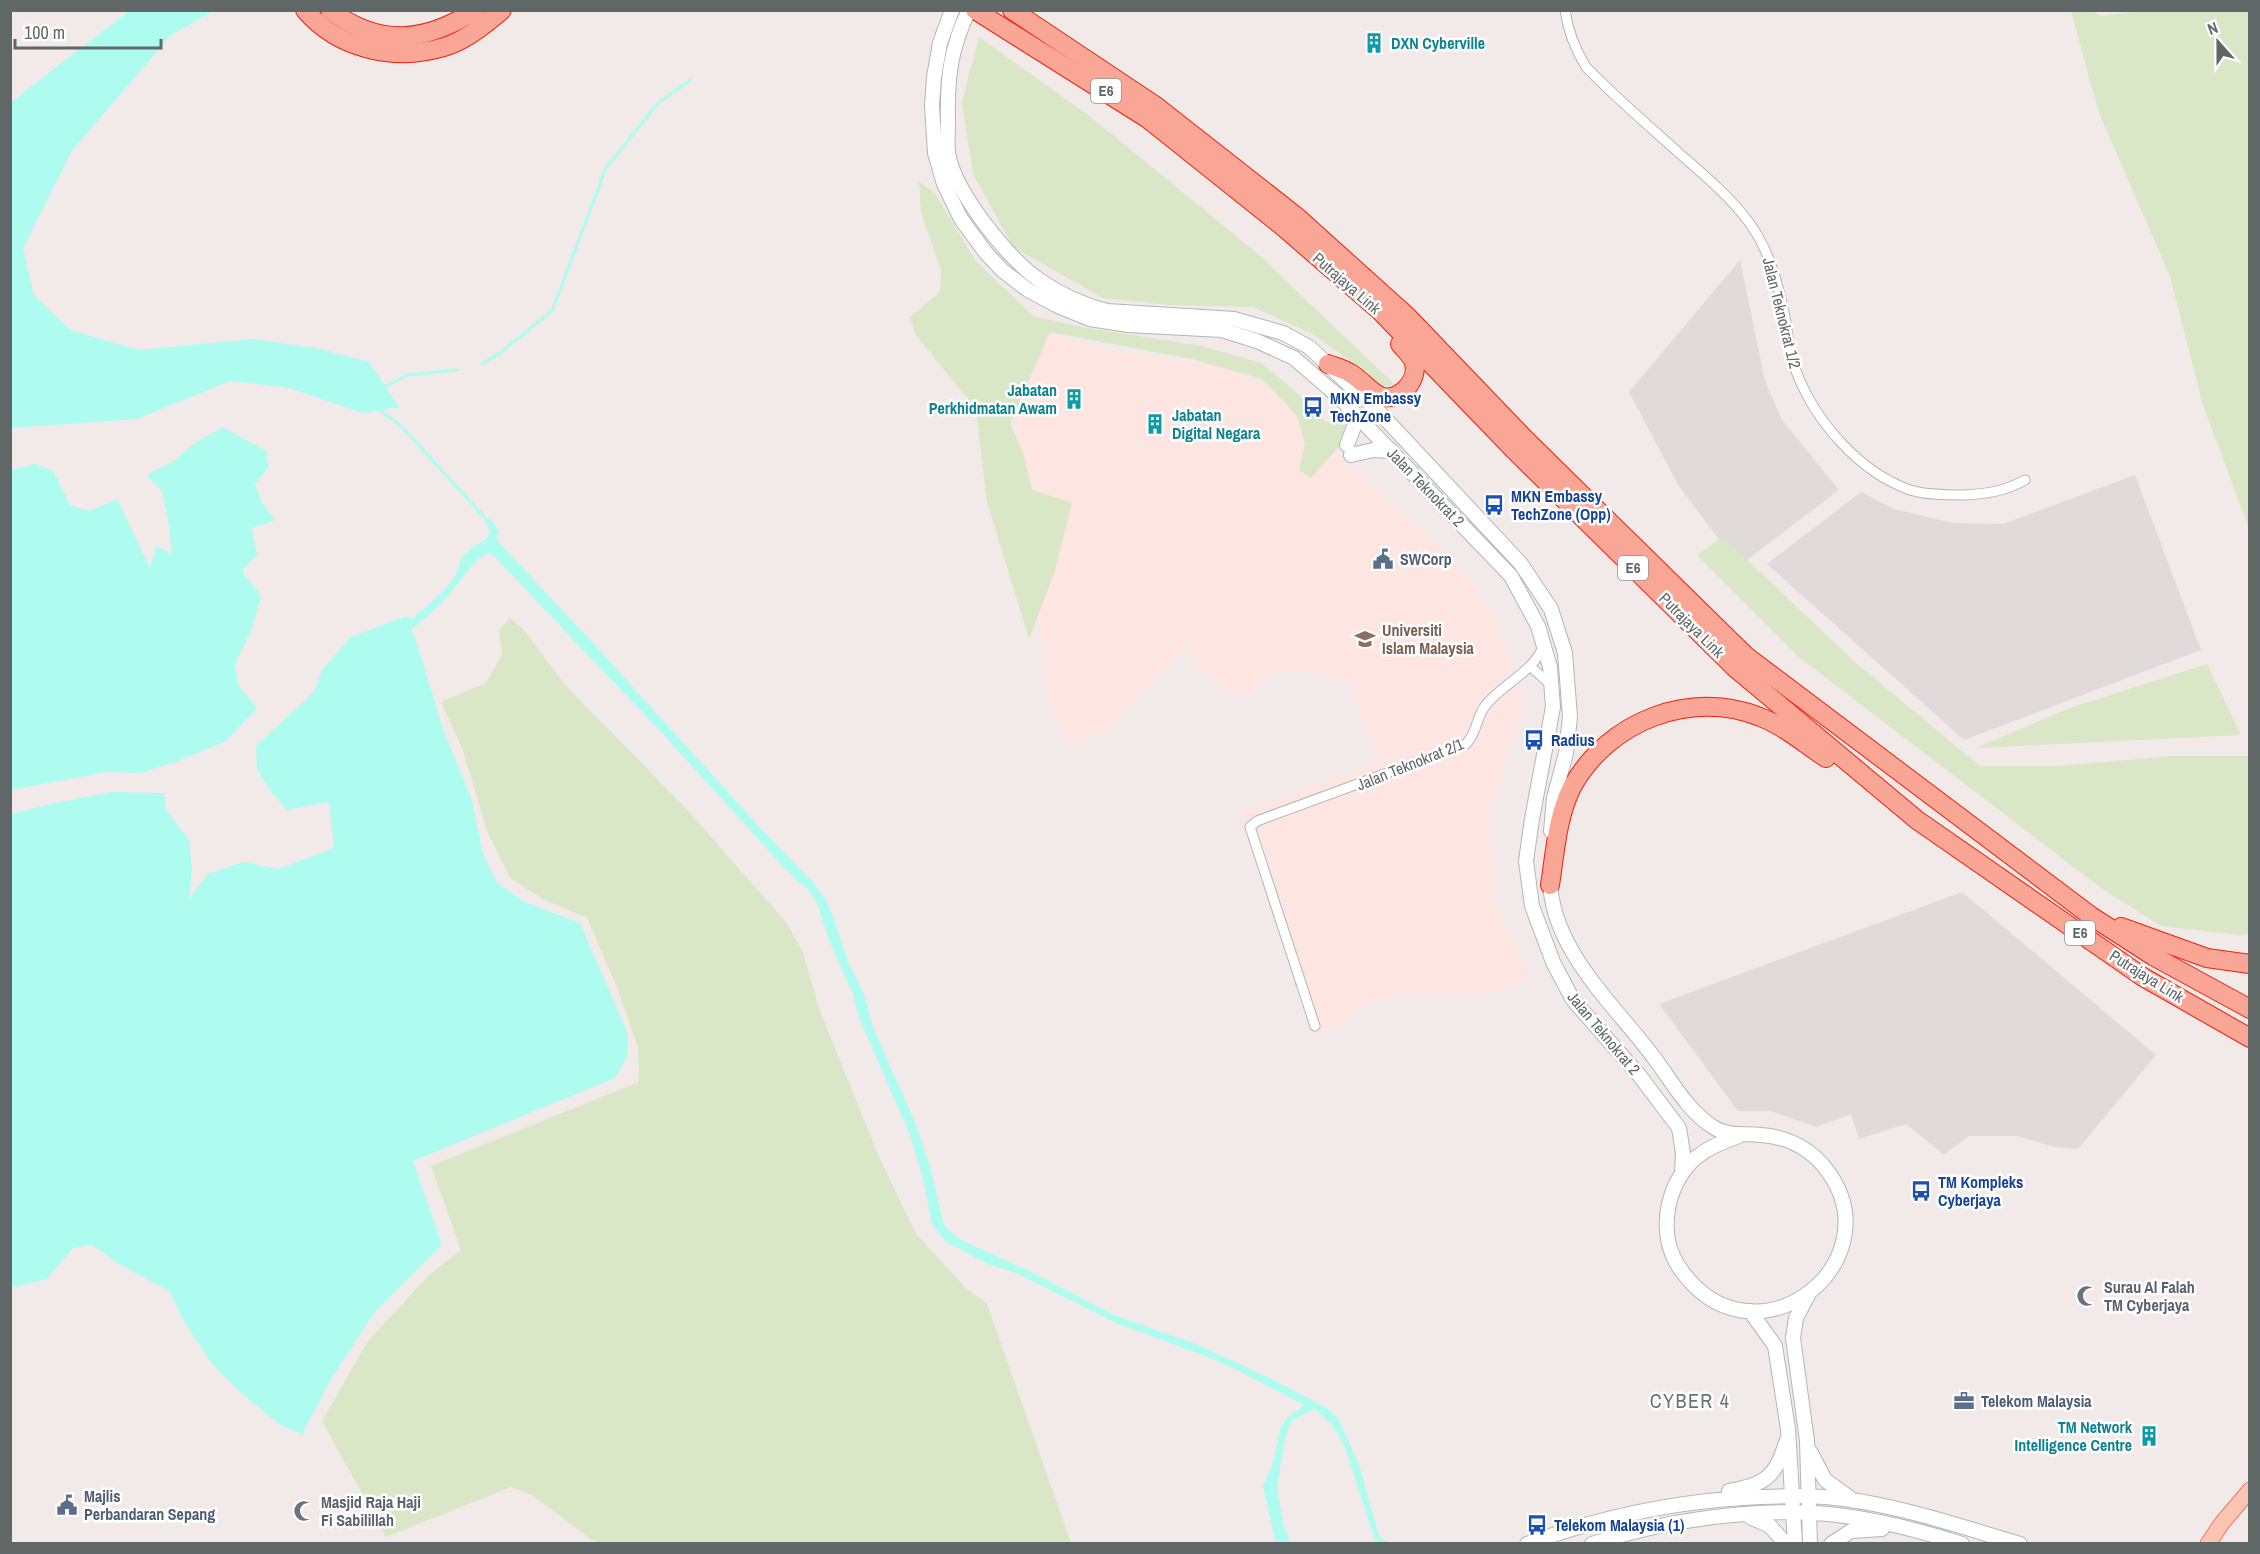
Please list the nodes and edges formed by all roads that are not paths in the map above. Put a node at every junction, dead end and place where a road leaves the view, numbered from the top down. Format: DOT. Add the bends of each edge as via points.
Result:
graph roads {
  1 [pos="305,10"];
  2 [pos="330,10"];
  3 [pos="477,10"];
  4 [pos="502,10"];
  5 [pos="952,10"];
  6 [pos="969,10"];
  7 [pos="975,10"];
  8 [pos="1012,10"];
  9 [pos="1565,10"];
  10 [pos="1365,298"];
  11 [pos="1328,364"];
  12 [pos="1355,414"];
  13 [pos="1392,451"];
  14 [pos="2025,480"];
  15 [pos="1544,645"];
  16 [pos="1530,666"];
  17 [pos="1552,686"];
  18 [pos="1917,820"];
  19 [pos="1550,885"];
  20 [pos="2091,916"];
  21 [pos="2250,964"];
  22 [pos="2250,1009"];
  23 [pos="1315,1026"];
  24 [pos="2250,1038"];
  25 [pos="1739,1136"];
  26 [pos="1682,1173"];
  27 [pos="1808,1295"];
  28 [pos="1750,1311"];
  29 [pos="1788,1436"];
  30 [pos="1807,1437"];
  31 [pos="2250,1490"];
  32 [pos="1791,1496"];
  33 [pos="1809,1496"];
  34 [pos="2250,1500"];
  35 [pos="1855,1501"];
  36 [pos="1683,1504"];
  37 [pos="1792,1513"];
  38 [pos="1809,1513"];
  39 [pos="1744,1515"];
  40 [pos="1929,1534"];
  41 [pos="1527,1544"];
  42 [pos="1592,1544"];
  43 [pos="1786,1544"];
  44 [pos="1795,1544"];
  45 [pos="1810,1544"];
  46 [pos="1831,1544"];
  47 [pos="1962,1544"];
  48 [pos="2020,1544"];
  49 [pos="2208,1544"];
  50 [pos="2221,1544"];
  1 -- 4 [label="highway" via="316,24 351,45 400,53 445,47 487,24"];
  2 -- 3 [label="highway" via="357,28 397,36 437,32"];
  5 -- 12 [label="main road, Jalan Teknokrat 2" via="940,43 934,77 934,153 961,219 1003,271 1038,295 1090,319 1128,326 1222,330 1257,341 1294,358"];
  6 -- 11 [label="main road, Jalan Teknokrat 2" via="951,59 948,153 975,211 1018,261 1039,281 1088,306 1107,311 1234,319 1282,333 1308,346"];
  7 -- 10 [label="highway, Putrajaya Link / E6" via="1148,119"];
  8 -- 20 [label="highway, Putrajaya Link / E6" via="1156,106 1296,216 1407,315 1526,440 1746,656"];
  9 -- 14 [label="street, Jalan Teknokrat 1/2" via="1575,49 1586,67 1748,221 1773,270 1803,388 1842,443 1869,467 1910,490 1976,495 2007,490"];
  10 -- 11 [label="highway" via="1374,316 1415,364 1412,383 1392,396 1383,397 1352,373"];
  10 -- 18 [label="highway, Putrajaya Link / E6" via="1734,667"];
  11 -- 19 [label="main road, Jalan Teknokrat 2" via="1380,413 1521,564 1551,609 1565,653 1570,717 1566,753 1554,798"];
  12 -- 13 [label="main road, Jalan Teknokrat 2"];
  12 -- 13 [label="main road" via="1349,450"];
  13 -- 15 [label="main road, Jalan Teknokrat 2" via="1511,576"];
  15 -- 16 [label="street, Jalan Teknokrat 2/1"];
  15 -- 17 [label="main road, Jalan Teknokrat 2"];
  16 -- 17 [label="street"];
  16 -- 23 [label="street, Jalan Teknokrat 2/1" via="1483,708 1474,736 1466,744 1257,821 1250,828"];
  17 -- 26 [label="main road, Jalan Teknokrat 2" via="1553,707 1526,861 1532,906 1553,962 1573,1000 1679,1128"];
  18 -- 19 [label="highway" via="1761,717 1734,708 1683,707 1640,722 1602,749 1585,768 1564,806"];
  18 -- 24 [label="highway, Putrajaya Link / E6" via="2143,977"];
  19 -- 25 [label="main road, Jalan Teknokrat 2" via="1559,922 1584,971 1695,1114 1715,1129"];
  20 -- 21 [label="highway" via="2207,958"];
  20 -- 22 [label="highway, Putrajaya Link / E6" via="2152,956"];
  25 -- 26 [label="main road" via="1714,1145"];
  25 -- 27 [label="main road" via="1767,1135 1810,1152 1824,1165 1841,1196 1844,1232 1840,1250 1833,1268"];
  26 -- 28 [label="main road" via="1667,1217 1668,1240 1676,1262 1706,1297 1727,1307"];
  27 -- 28 [label="main road" via="1787,1306"];
  27 -- 30 [label="main road" via="1796,1318 1793,1338"];
  28 -- 29 [label="main road" via="1775,1346"];
  29 -- 32 [label="main road"];
  29 -- 36 [label="main road" via="1779,1462 1761,1483"];
  30 -- 33 [label="main road"];
  30 -- 35 [label="main road" via="1825,1480"];
  31 -- 49 [label="main road"];
  32 -- 33 [label="main road"];
  32 -- 36 [label="main road"];
  32 -- 37 [label="main road"];
  33 -- 35 [label="main road"];
  33 -- 38 [label="main road"];
  34 -- 50 [label="main road"];
  35 -- 48 [label="main road"];
  36 -- 41 [label="main road" via="1590,1522"];
  37 -- 38 [label="main road"];
  37 -- 39 [label="main road"];
  37 -- 44 [label="main road"];
  38 -- 40 [label="main road" via="1868,1520"];
  38 -- 45 [label="main road"];
  39 -- 42 [label="main road" via="1672,1523"];
  39 -- 43 [label="main road" via="1770,1526"];
  40 -- 46 [label="main road" via="1861,1529 1844,1534"];
  40 -- 47 [label="main road"];
}
